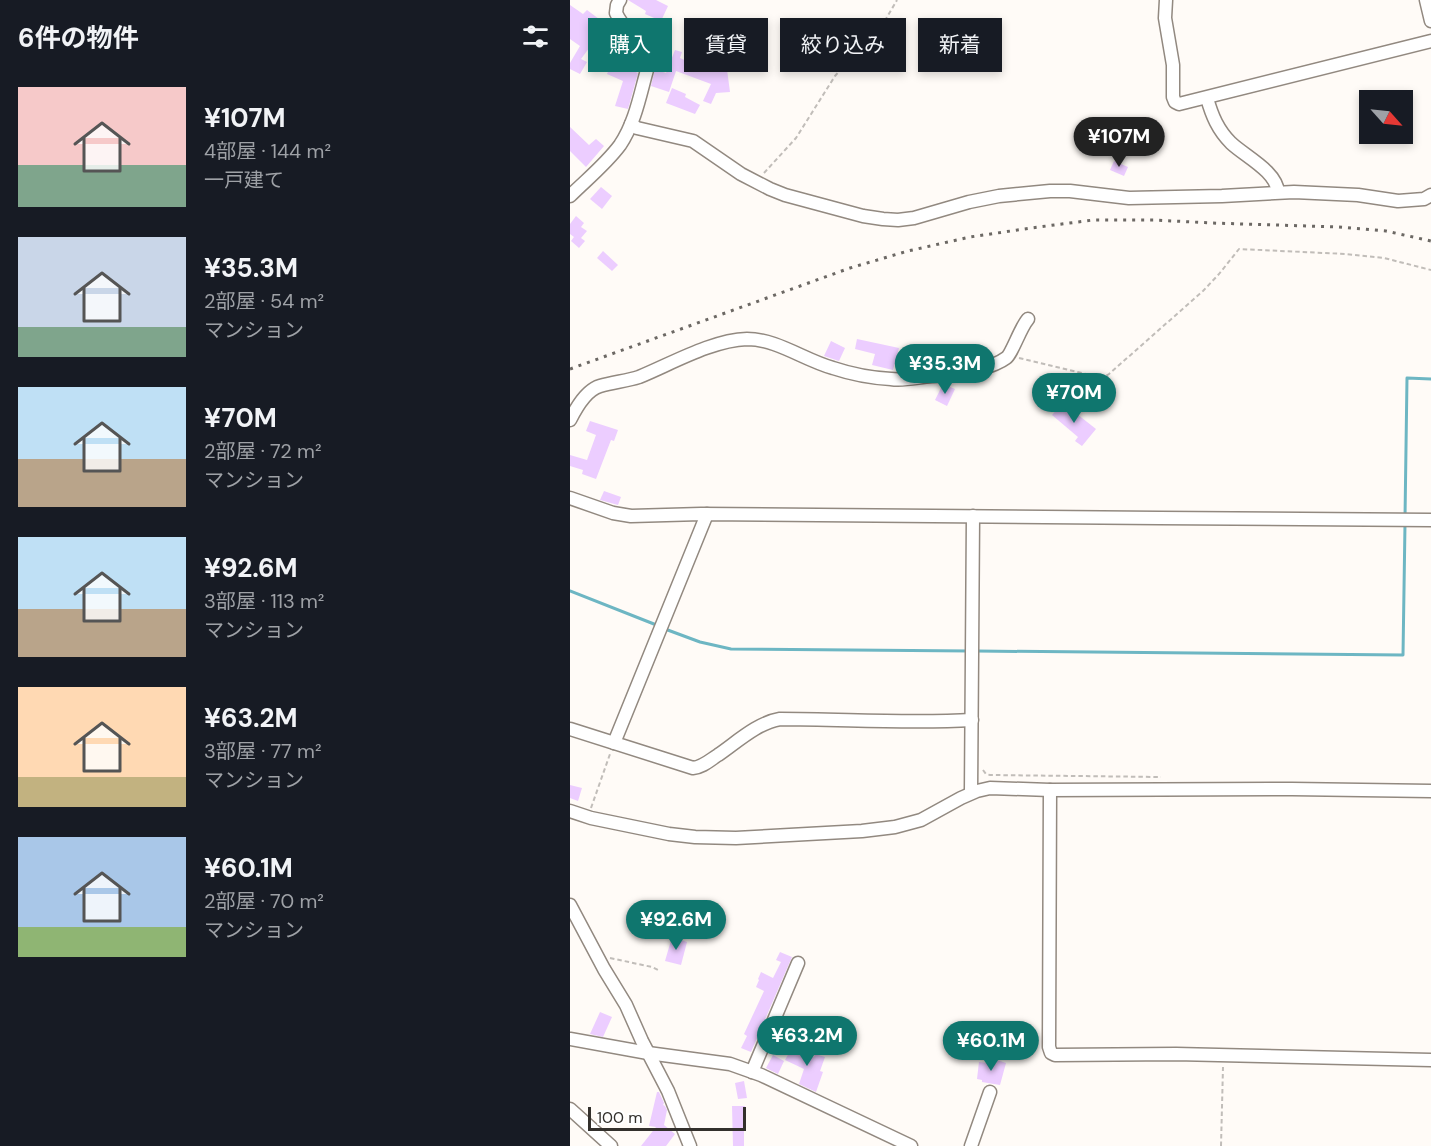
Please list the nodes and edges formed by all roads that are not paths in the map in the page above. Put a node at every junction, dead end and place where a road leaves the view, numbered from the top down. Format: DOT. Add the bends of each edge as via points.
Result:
graph roads {
  1 [pos="620,0"];
  2 [pos="1166,0"];
  3 [pos="1426,0"];
  4 [pos="1431,21"];
  5 [pos="1431,41"];
  6 [pos="1208,98"];
  7 [pos="631,124"];
  8 [pos="572,189"];
  9 [pos="1278,192"];
  10 [pos="1431,195"];
  11 [pos="1028,319"];
  12 [pos="570,420"];
  13 [pos="570,498"];
  14 [pos="707,514"];
  15 [pos="973,516"];
  16 [pos="1431,520"];
  17 [pos="972,720"];
  18 [pos="570,729"];
  19 [pos="614,743"];
  20 [pos="1050,790"];
  21 [pos="1431,791"];
  22 [pos="971,793"];
  23 [pos="570,812"];
  24 [pos="570,905"];
  25 [pos="798,963"];
  26 [pos="570,1039"];
  27 [pos="648,1053"];
  28 [pos="1431,1060"];
  29 [pos="752,1071"];
  30 [pos="990,1092"];
  31 [pos="570,1109"];
  32 [pos="611,1146"];
  33 [pos="690,1146"];
  34 [pos="911,1146"];
  35 [pos="971,1146"];
  1 -- 7 [label="street" via="615,10 617,17 642,48 647,63"];
  2 -- 6 [label="street" via="1173,100 1183,104"];
  3 -- 4 [label="street"];
  5 -- 6 [label="street"];
  6 -- 9 [label="street" via="1220,129 1274,180"];
  7 -- 8 [label="street" via="617,148"];
  7 -- 9 [label="street" via="693,141 741,174 785,195 863,216 898,220 999,196 1050,191 1129,198"];
  9 -- 10 [label="street" via="1398,201"];
  11 -- 12 [label="street" via="1010,356 1000,362 951,375 892,380 832,368 766,342 728,342 635,378 599,386 585,397"];
  13 -- 14 [label="street" via="631,516"];
  14 -- 15 [label="street"];
  14 -- 19 [label="street"];
  15 -- 16 [label="street"];
  15 -- 17 [label="street"];
  17 -- 19 [label="street" via="772,720 693,768"];
  17 -- 22 [label="street"];
  18 -- 19 [label="street"];
  20 -- 21 [label="street"];
  20 -- 22 [label="street" via="1001,788"];
  20 -- 28 [label="street" via="1051,1053"];
  22 -- 23 [label="street" via="921,820 895,827 736,838 695,837"];
  24 -- 27 [label="street"];
  25 -- 29 [label="street"];
  26 -- 27 [label="street"];
  27 -- 29 [label="street" via="730,1064"];
  27 -- 33 [label="street"];
  29 -- 34 [label="street"];
  30 -- 35 [label="street"];
  31 -- 32 [label="street"];
}
